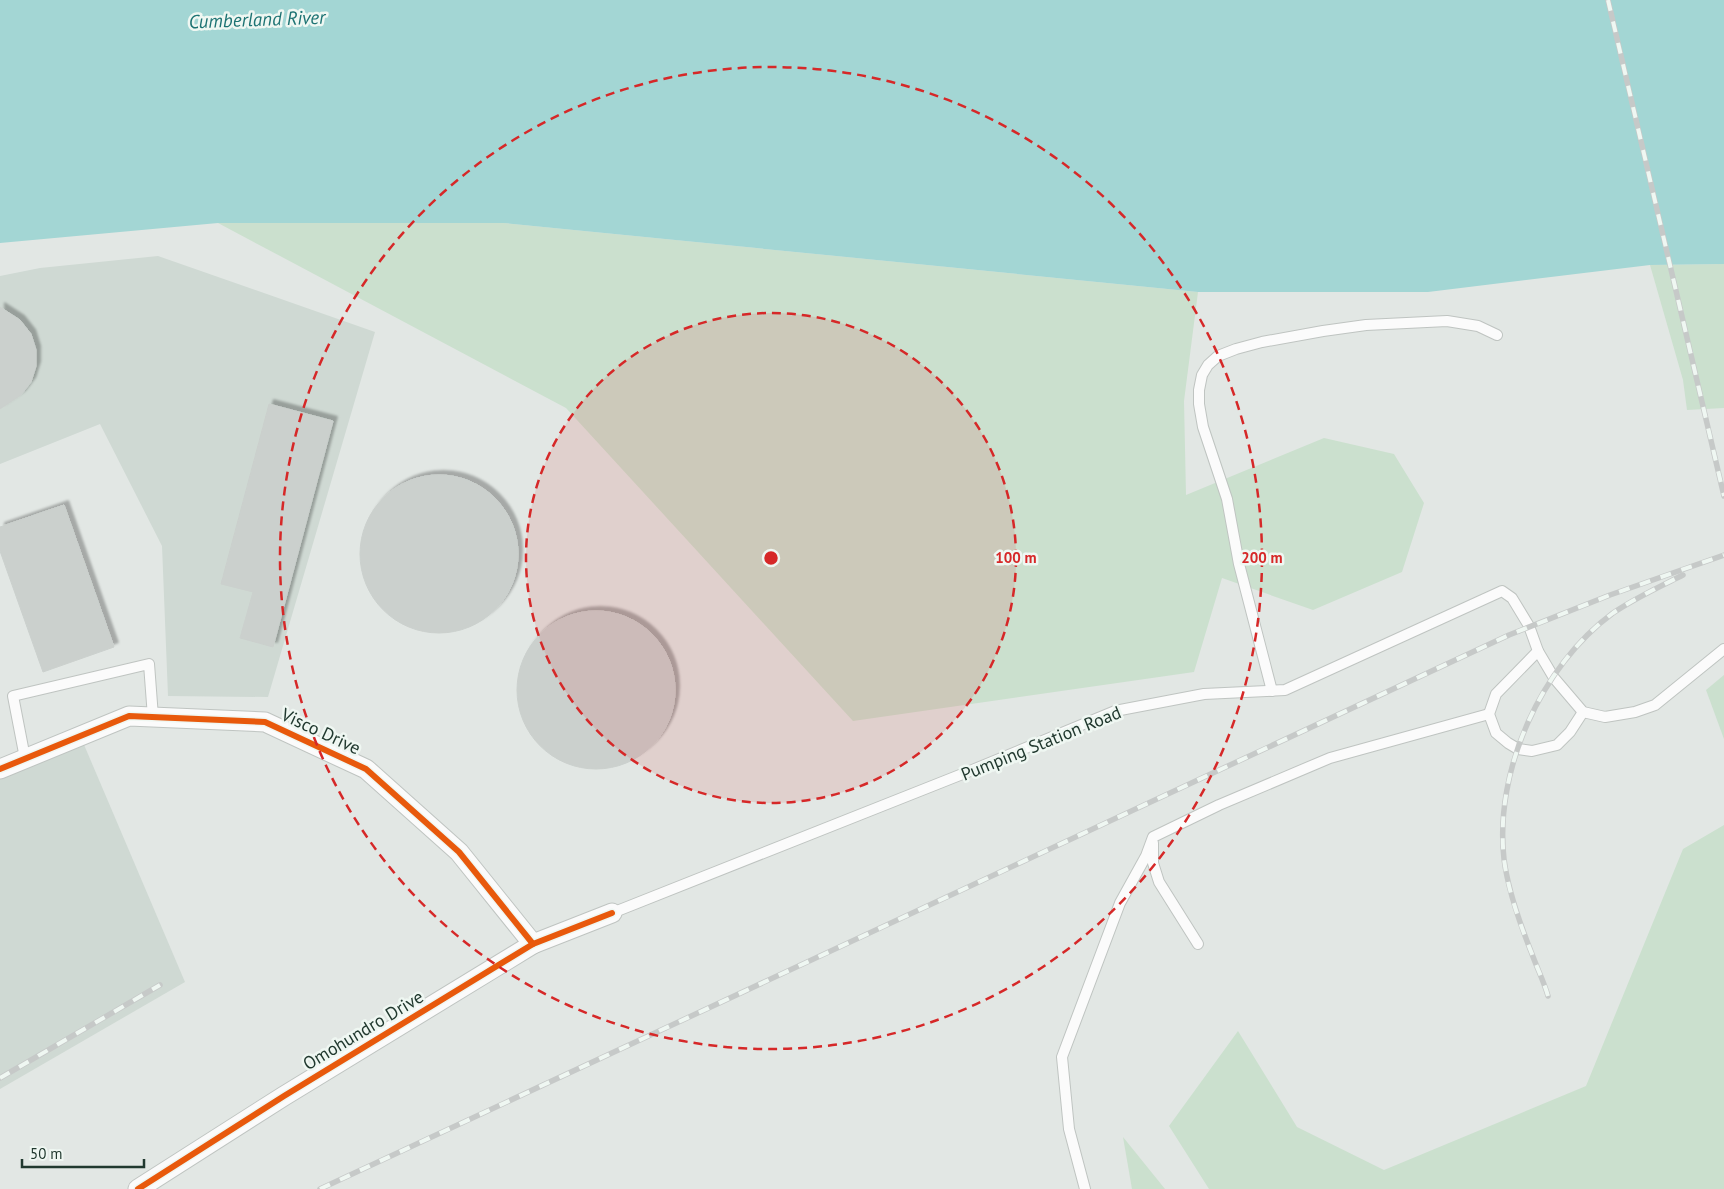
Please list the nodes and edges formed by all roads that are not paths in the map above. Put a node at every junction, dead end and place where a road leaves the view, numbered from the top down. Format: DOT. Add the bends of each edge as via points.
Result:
graph roads {
  1 [pos="1497,335"];
  2 [pos="1724,649"];
  3 [pos="1538,651"];
  4 [pos="1272,691"];
  5 [pos="1583,712"];
  6 [pos="1489,714"];
  7 [pos="154,717"];
  8 [pos="26,758"];
  9 [pos="0,769"];
  10 [pos="1153,837"];
  11 [pos="612,913"];
  12 [pos="533,944"];
  13 [pos="1198,944"];
  14 [pos="138,1189"];
  15 [pos="1086,1189"];
  1 -- 4 [label="lane" via="1478,326 1447,321 1366,325 1236,348 1218,356 1208,365 1198,390 1198,404 1227,499 1239,564"];
  2 -- 5 [label="lane" via="1655,705 1605,717"];
  3 -- 4 [label="lane, Pumping Station Road" via="1529,626 1512,598 1502,591 1285,690"];
  3 -- 5 [label="lane" via="1554,678"];
  3 -- 6 [label="lane" via="1496,694"];
  4 -- 11 [label="lane, Pumping Station Road" via="1204,694 1115,711"];
  5 -- 6 [label="lane" via="1570,732 1556,745 1532,751 1518,749 1496,733"];
  6 -- 10 [label="lane" via="1330,758"];
  7 -- 8 [label="street, Visco Drive" via="129,716"];
  7 -- 8 [label="lane" via="149,664 13,696"];
  7 -- 12 [label="street, Visco Drive" via="265,722 366,768 459,852"];
  8 -- 9 [label="street, Visco Drive"];
  10 -- 13 [label="lane" via="1153,864 1160,882"];
  10 -- 15 [label="lane" via="1120,903 1062,1057 1068,1129"];
  11 -- 12 [label="street, Omohundro Drive"];
  12 -- 14 [label="street, Omohundro Drive"];
}
